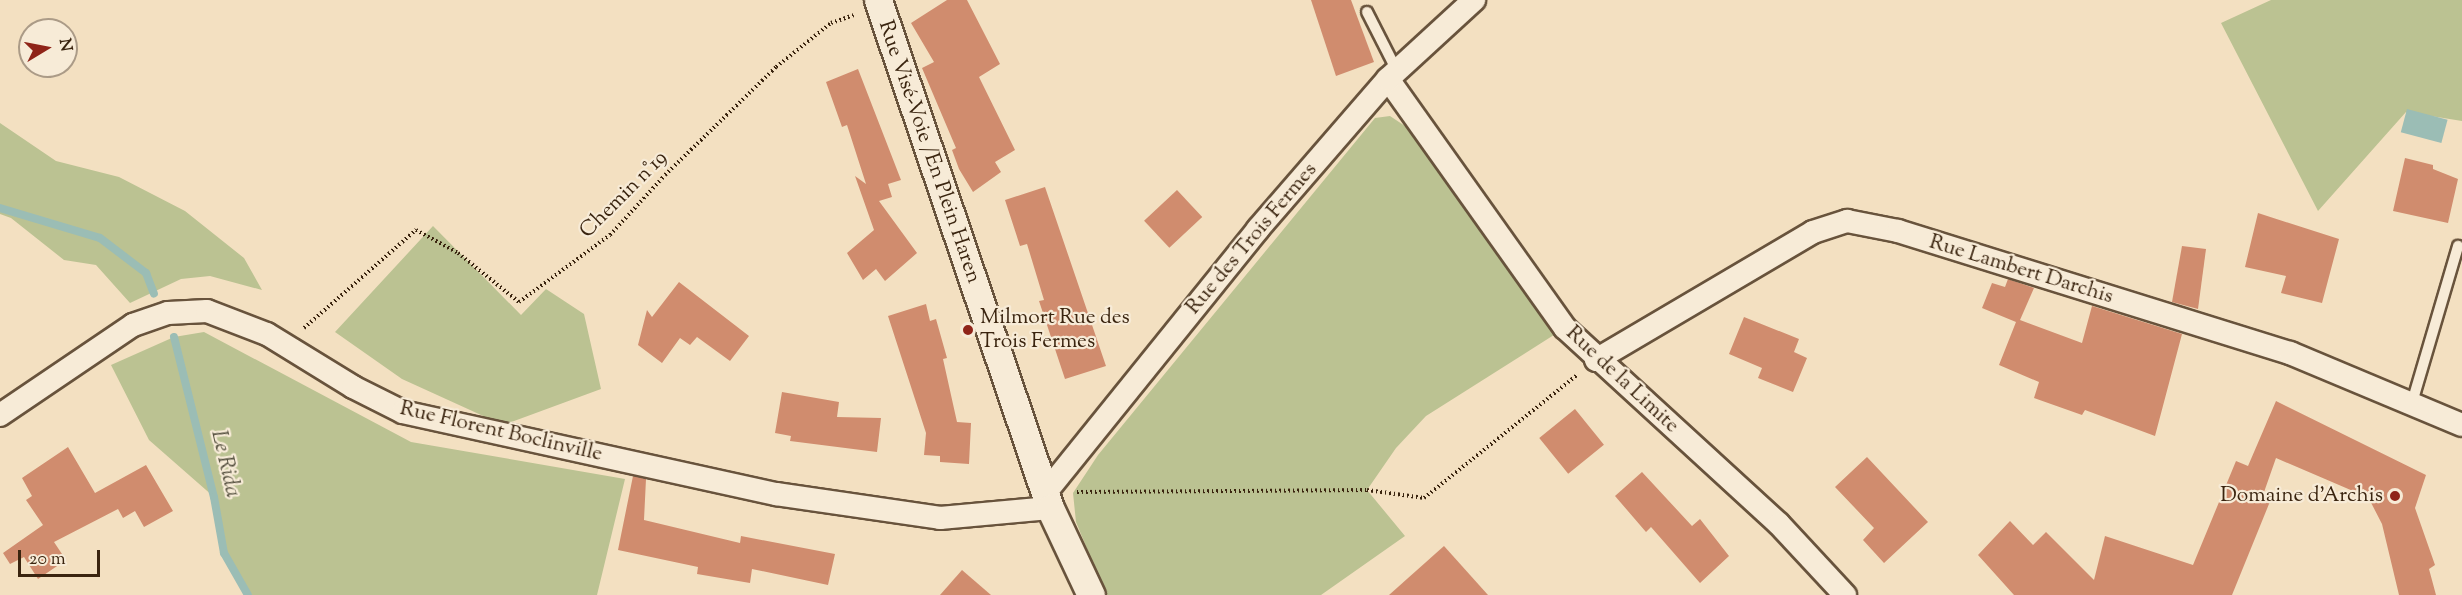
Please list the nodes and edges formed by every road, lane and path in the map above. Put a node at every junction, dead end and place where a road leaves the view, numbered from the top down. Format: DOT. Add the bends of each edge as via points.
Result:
graph roads {
  1 [pos="1474,0"];
  2 [pos="879,3"];
  3 [pos="1367,12"];
  4 [pos="1393,75"];
  5 [pos="2458,246"];
  6 [pos="284,345"];
  7 [pos="1596,360"];
  8 [pos="2411,406"];
  9 [pos="0,415"];
  10 [pos="2462,425"];
  11 [pos="1048,500"];
  12 [pos="1091,595"];
  13 [pos="1845,595"];
  1 -- 4 [label="street, Rue des Trois Fermes"];
  2 -- 6 [label="path, Chemin n°19" via="831,23 715,124 610,235 519,302 458,253 416,230"];
  2 -- 11 [label="street, Rue Visé-Voie /En Plein Haren"];
  3 -- 4 [label="lane"];
  4 -- 7 [label="street, Rue de la Limite" via="1565,328"];
  4 -- 11 [label="street, Rue des Trois Fermes" via="1258,229"];
  5 -- 8 [label="lane"];
  6 -- 9 [label="street, Rue Florent Boclinville" via="238,320 207,312 168,313 133,325"];
  6 -- 11 [label="street, Rue Florent Boclinville" via="402,412 776,494 939,518"];
  7 -- 8 [label="street, Rue Lambert Darchis" via="1813,231 1847,222 1898,231 2290,353"];
  7 -- 11 [label="path" via="1424,498 1367,490"];
  7 -- 13 [label="street, Rue de la Limite" via="1779,524"];
  8 -- 10 [label="street, Rue Lambert Darchis"];
  11 -- 12 [label="street, Rue Visé-Voie /En Plein Haren"];
}
